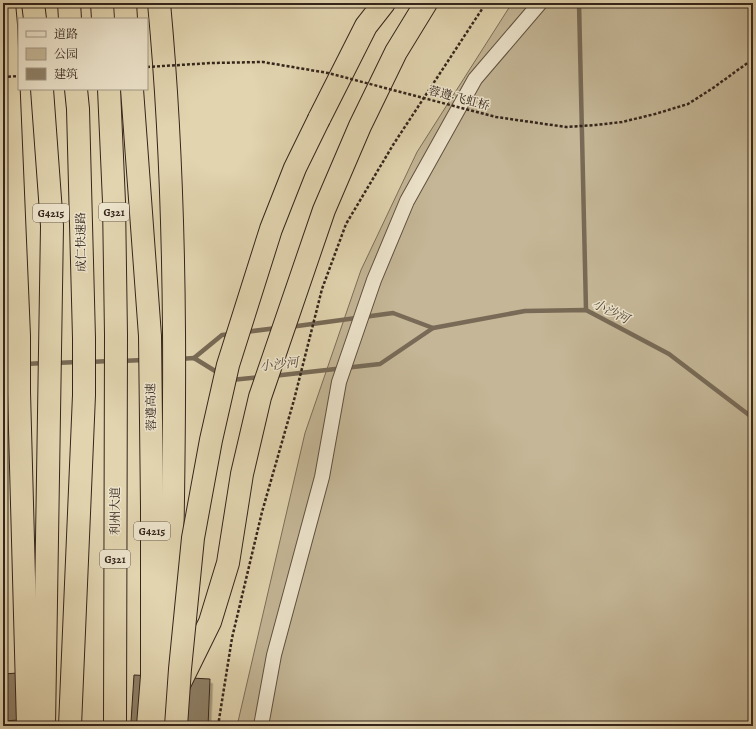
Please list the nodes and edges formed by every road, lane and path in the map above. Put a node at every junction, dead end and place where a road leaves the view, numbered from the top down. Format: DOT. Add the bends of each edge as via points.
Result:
graph roads {
  1 [pos="4,3"];
  2 [pos="33,3"];
  3 [pos="68,3"];
  4 [pos="102,3"];
  5 [pos="125,3"];
  6 [pos="159,3"];
  7 [pos="378,3"];
  8 [pos="384,3"];
  9 [pos="426,3"];
  10 [pos="486,3"];
  11 [pos="540,3"];
  12 [pos="35,18"];
  13 [pos="70,18"];
  14 [pos="103,18"];
  15 [pos="126,18"];
  16 [pos="366,26"];
  17 [pos="753,58"];
  18 [pos="148,67"];
  19 [pos="18,76"];
  20 [pos="3,77"];
  21 [pos="42,90"];
  22 [pos="76,90"];
  23 [pos="109,90"];
  24 [pos="132,90"];
  25 [pos="167,716"];
  26 [pos="28,726"];
  27 [pos="44,726"];
  28 [pos="70,726"];
  29 [pos="115,726"];
  30 [pos="148,726"];
  31 [pos="176,726"];
  32 [pos="218,726"];
  33 [pos="261,726"];
  1 -- 26 [label="highway" via="19,336"];
  2 -- 12 [label="highway"];
  3 -- 13 [label="highway"];
  4 -- 14 [label="highway"];
  5 -- 15 [label="highway"];
  6 -- 25 [label="highway" via="173,224 174,472"];
  7 -- 16 [label="highway"];
  8 -- 16 [label="highway"];
  9 -- 25 [label="highway" via="396,52 360,126 324,210 260,397 242,474 228,563 210,622"];
  10 -- 32 [label="path" via="393,144 346,224 322,289 262,512 232,638"];
  11 -- 33 [label="street" via="475,79 407,201 374,280 339,382 322,477 274,655"];
  16 -- 31 [label="highway, bridge" via="295,168 271,229 228,365 193,538"];
  17 -- 18 [label="path, 蓉遵·飞虹桥, bridge" via="688,104 622,122 566,126 496,117 328,74 262,62"];
  19 -- 20 [label="path, bridge"];
  21 -- 27 [label="highway, G4215" via="52,226"];
  22 -- 28 [label="highway, 成仁快速路" via="84,395"];
  23 -- 29 [label="highway, 利州大道 / G321" via="116,335"];
  24 -- 30 [label="highway, 蓉遵高速 / G4215" via="150,336 152,676"];
}
